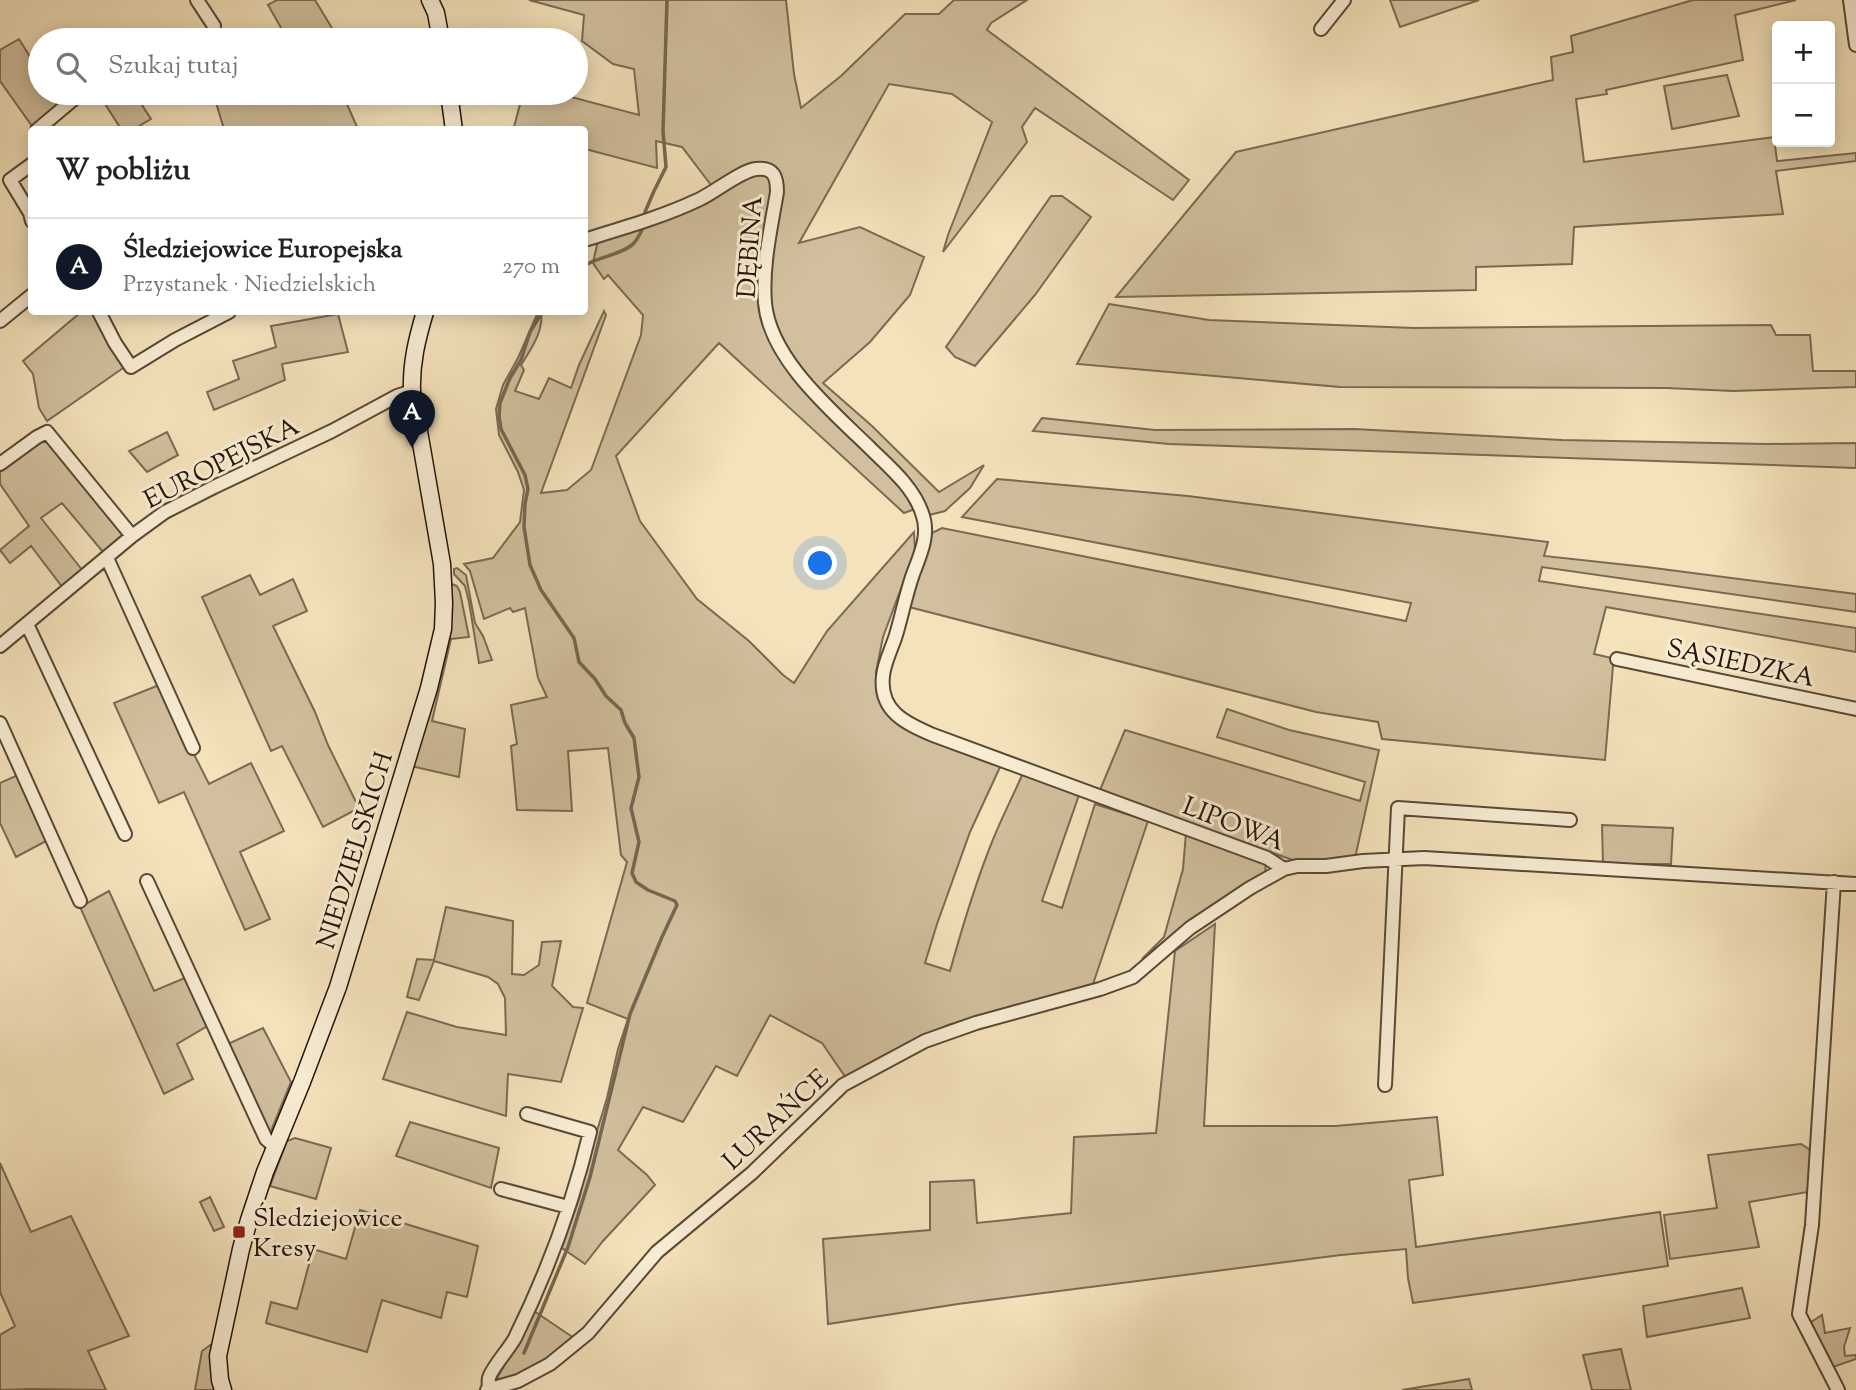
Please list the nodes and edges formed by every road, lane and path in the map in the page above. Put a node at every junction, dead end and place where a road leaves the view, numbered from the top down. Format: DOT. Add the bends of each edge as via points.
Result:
graph roads {
  1 [pos="197,0"];
  2 [pos="430,0"];
  3 [pos="1344,0"];
  4 [pos="1850,0"];
  5 [pos="214,26"];
  6 [pos="439,28"];
  7 [pos="1321,29"];
  8 [pos="1856,45"];
  9 [pos="67,105"];
  10 [pos="451,105"];
  11 [pos="42,126"];
  12 [pos="453,126"];
  13 [pos="28,167"];
  14 [pos="28,210"];
  15 [pos="588,239"];
  16 [pos="28,298"];
  17 [pos="101,315"];
  18 [pos="223,315"];
  19 [pos="424,315"];
  20 [pos="0,321"];
  21 [pos="412,391"];
  22 [pos="0,464"];
  23 [pos="926,529"];
  24 [pos="132,536"];
  25 [pos="107,558"];
  26 [pos="27,624"];
  27 [pos="0,646"];
  28 [pos="1617,659"];
  29 [pos="1856,709"];
  30 [pos="0,723"];
  31 [pos="193,748"];
  32 [pos="1570,821"];
  33 [pos="125,834"];
  34 [pos="1396,859"];
  35 [pos="1284,869"];
  36 [pos="147,881"];
  37 [pos="1834,882"];
  38 [pos="1856,884"];
  39 [pos="80,901"];
  40 [pos="1385,1085"];
  41 [pos="527,1114"];
  42 [pos="275,1147"];
  43 [pos="501,1189"];
  44 [pos="568,1207"];
  45 [pos="223,1390"];
  46 [pos="488,1390"];
  47 [pos="1838,1390"];
  1 -- 5 [label="street"];
  2 -- 6 [label="street"];
  3 -- 7 [label="street"];
  4 -- 8 [label="street"];
  9 -- 11 [label="street"];
  10 -- 12 [label="street"];
  13 -- 14 [label="street" via="10,180"];
  15 -- 23 [label="street, DĘBINA" via="701,199 748,171 775,174 777,192 765,275 765,306 772,330 808,388 908,488"];
  16 -- 20 [label="street"];
  17 -- 18 [label="street" via="131,367"];
  19 -- 21 [label="street, NIEDZIELSKICH" via="414,349"];
  21 -- 24 [label="street, EUROPEJSKA" via="176,505"];
  21 -- 42 [label="street, NIEDZIELSKICH" via="442,564 443,629 338,987"];
  22 -- 24 [label="street" via="47,432"];
  23 -- 35 [label="street, LIPOWA" via="883,675 884,698 895,714 933,735 1267,858"];
  24 -- 25 [label="street, EUROPEJSKA"];
  25 -- 26 [label="street, EUROPEJSKA"];
  25 -- 31 [label="street"];
  26 -- 27 [label="street, EUROPEJSKA"];
  26 -- 33 [label="street"];
  28 -- 29 [label="street, SĄSIEDZKA"];
  30 -- 39 [label="street"];
  32 -- 34 [label="street" via="1398,808"];
  34 -- 35 [label="street, LIPOWA"];
  34 -- 37 [label="street, LIPOWA"];
  34 -- 40 [label="street"];
  35 -- 46 [label="street, LURAŃCE" via="1190,928 1133,977 925,1041 843,1085 752,1173 657,1252 588,1332 550,1364"];
  36 -- 42 [label="street" via="265,1139"];
  37 -- 38 [label="street, LIPOWA"];
  37 -- 47 [label="street" via="1812,1225 1799,1314"];
  41 -- 44 [label="street" via="590,1132"];
  42 -- 45 [label="street, NIEDZIELSKICH" via="249,1220 223,1328 218,1368"];
  43 -- 44 [label="street"];
  44 -- 46 [label="street" via="528,1311 489,1377"];
}
